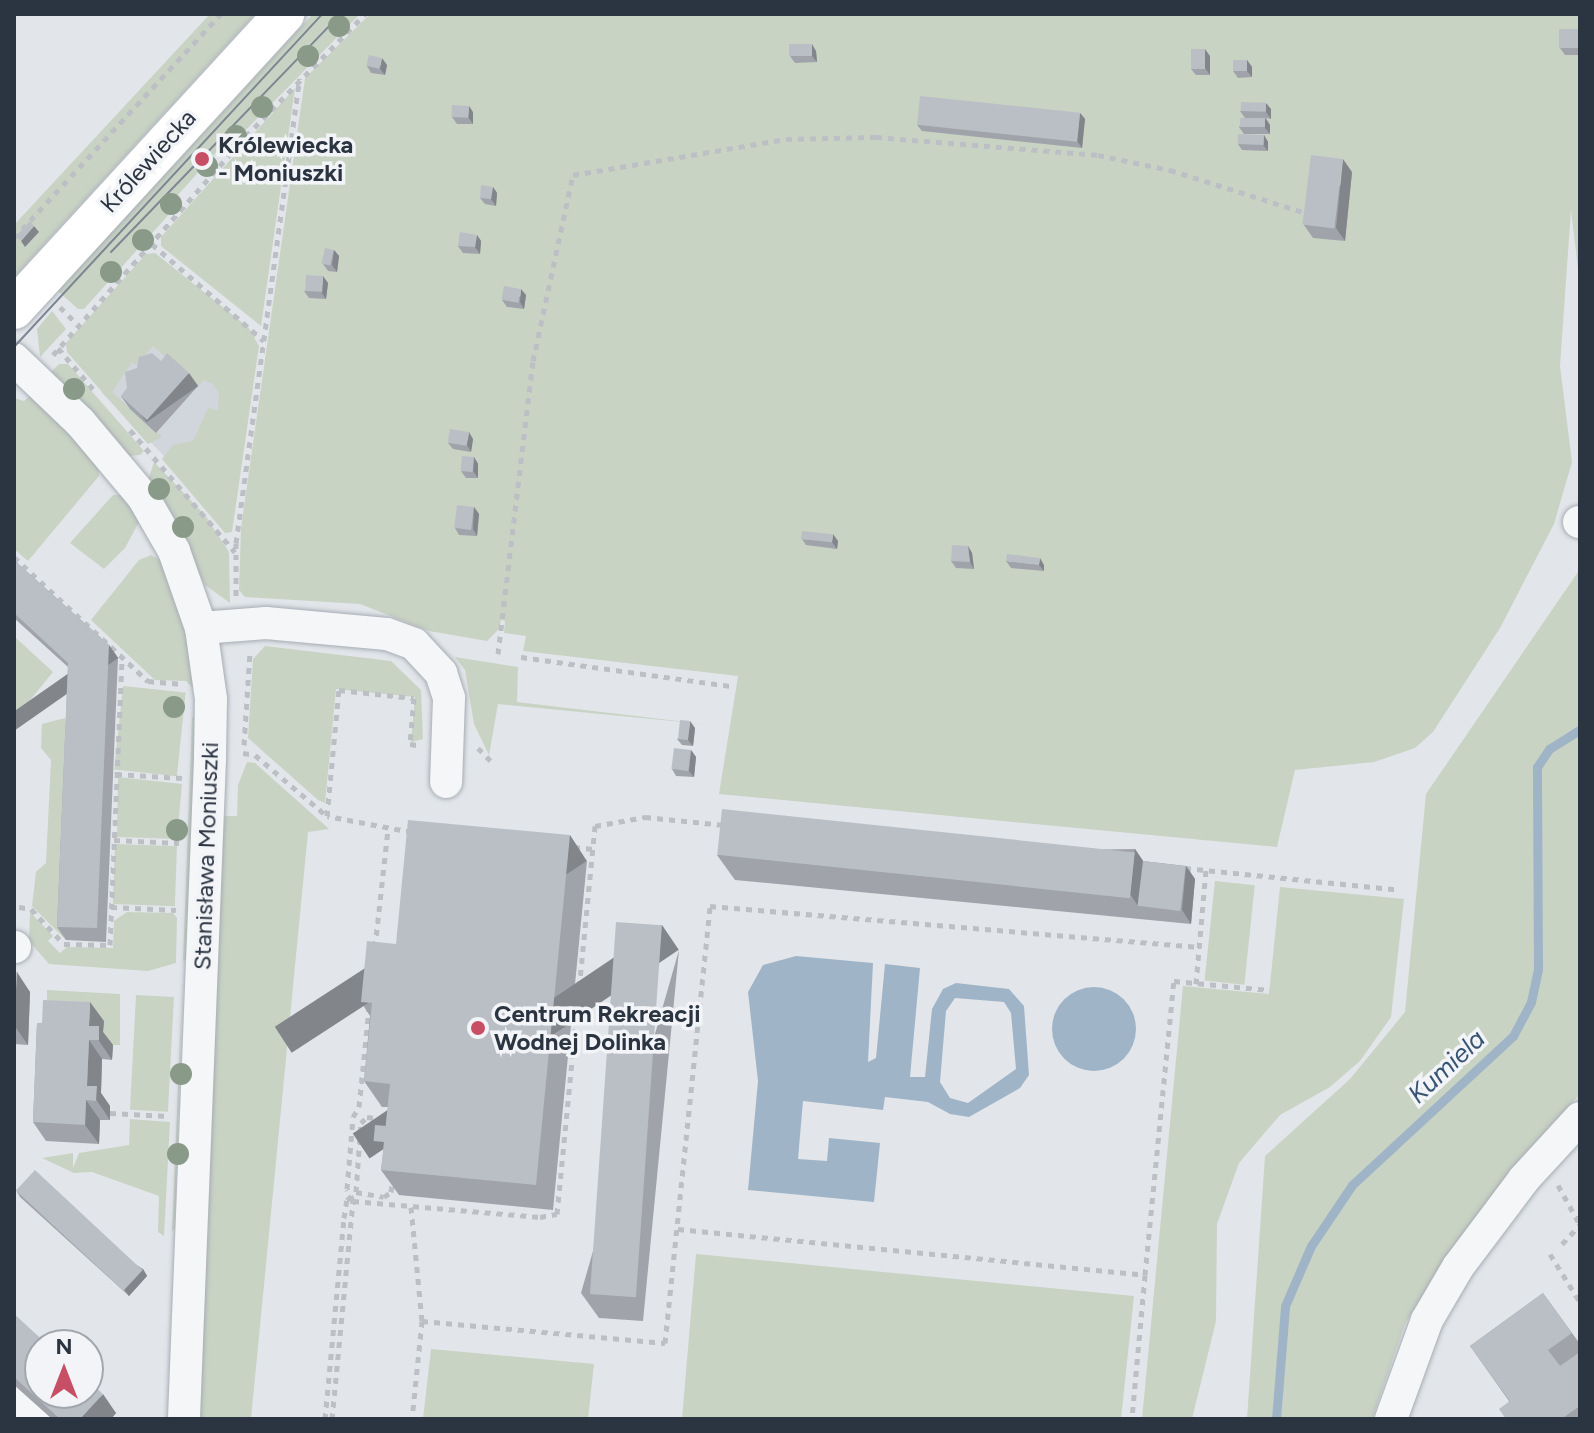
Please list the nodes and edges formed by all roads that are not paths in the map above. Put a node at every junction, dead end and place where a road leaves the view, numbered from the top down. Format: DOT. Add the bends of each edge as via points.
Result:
graph roads {
  1 [pos="284,14"];
  2 [pos="14,309"];
  3 [pos="24,368"];
  4 [pos="201,628"];
  5 [pos="446,782"];
  6 [pos="1580,1118"];
  7 [pos="14,1401"];
  8 [pos="35,1419"];
  9 [pos="184,1419"];
  10 [pos="1391,1419"];
  1 -- 2 [label="main road, Królewiecka"];
  3 -- 4 [label="street, Stanisława Moniuszki" via="95,438 143,497 174,551"];
  4 -- 5 [label="street" via="266,623 387,634 414,644 441,673 449,698"];
  4 -- 9 [label="street, Stanisława Moniuszki" via="211,699 210,759"];
  6 -- 10 [label="street" via="1524,1179 1458,1267 1427,1320"];
  7 -- 8 [label="street"];
}
